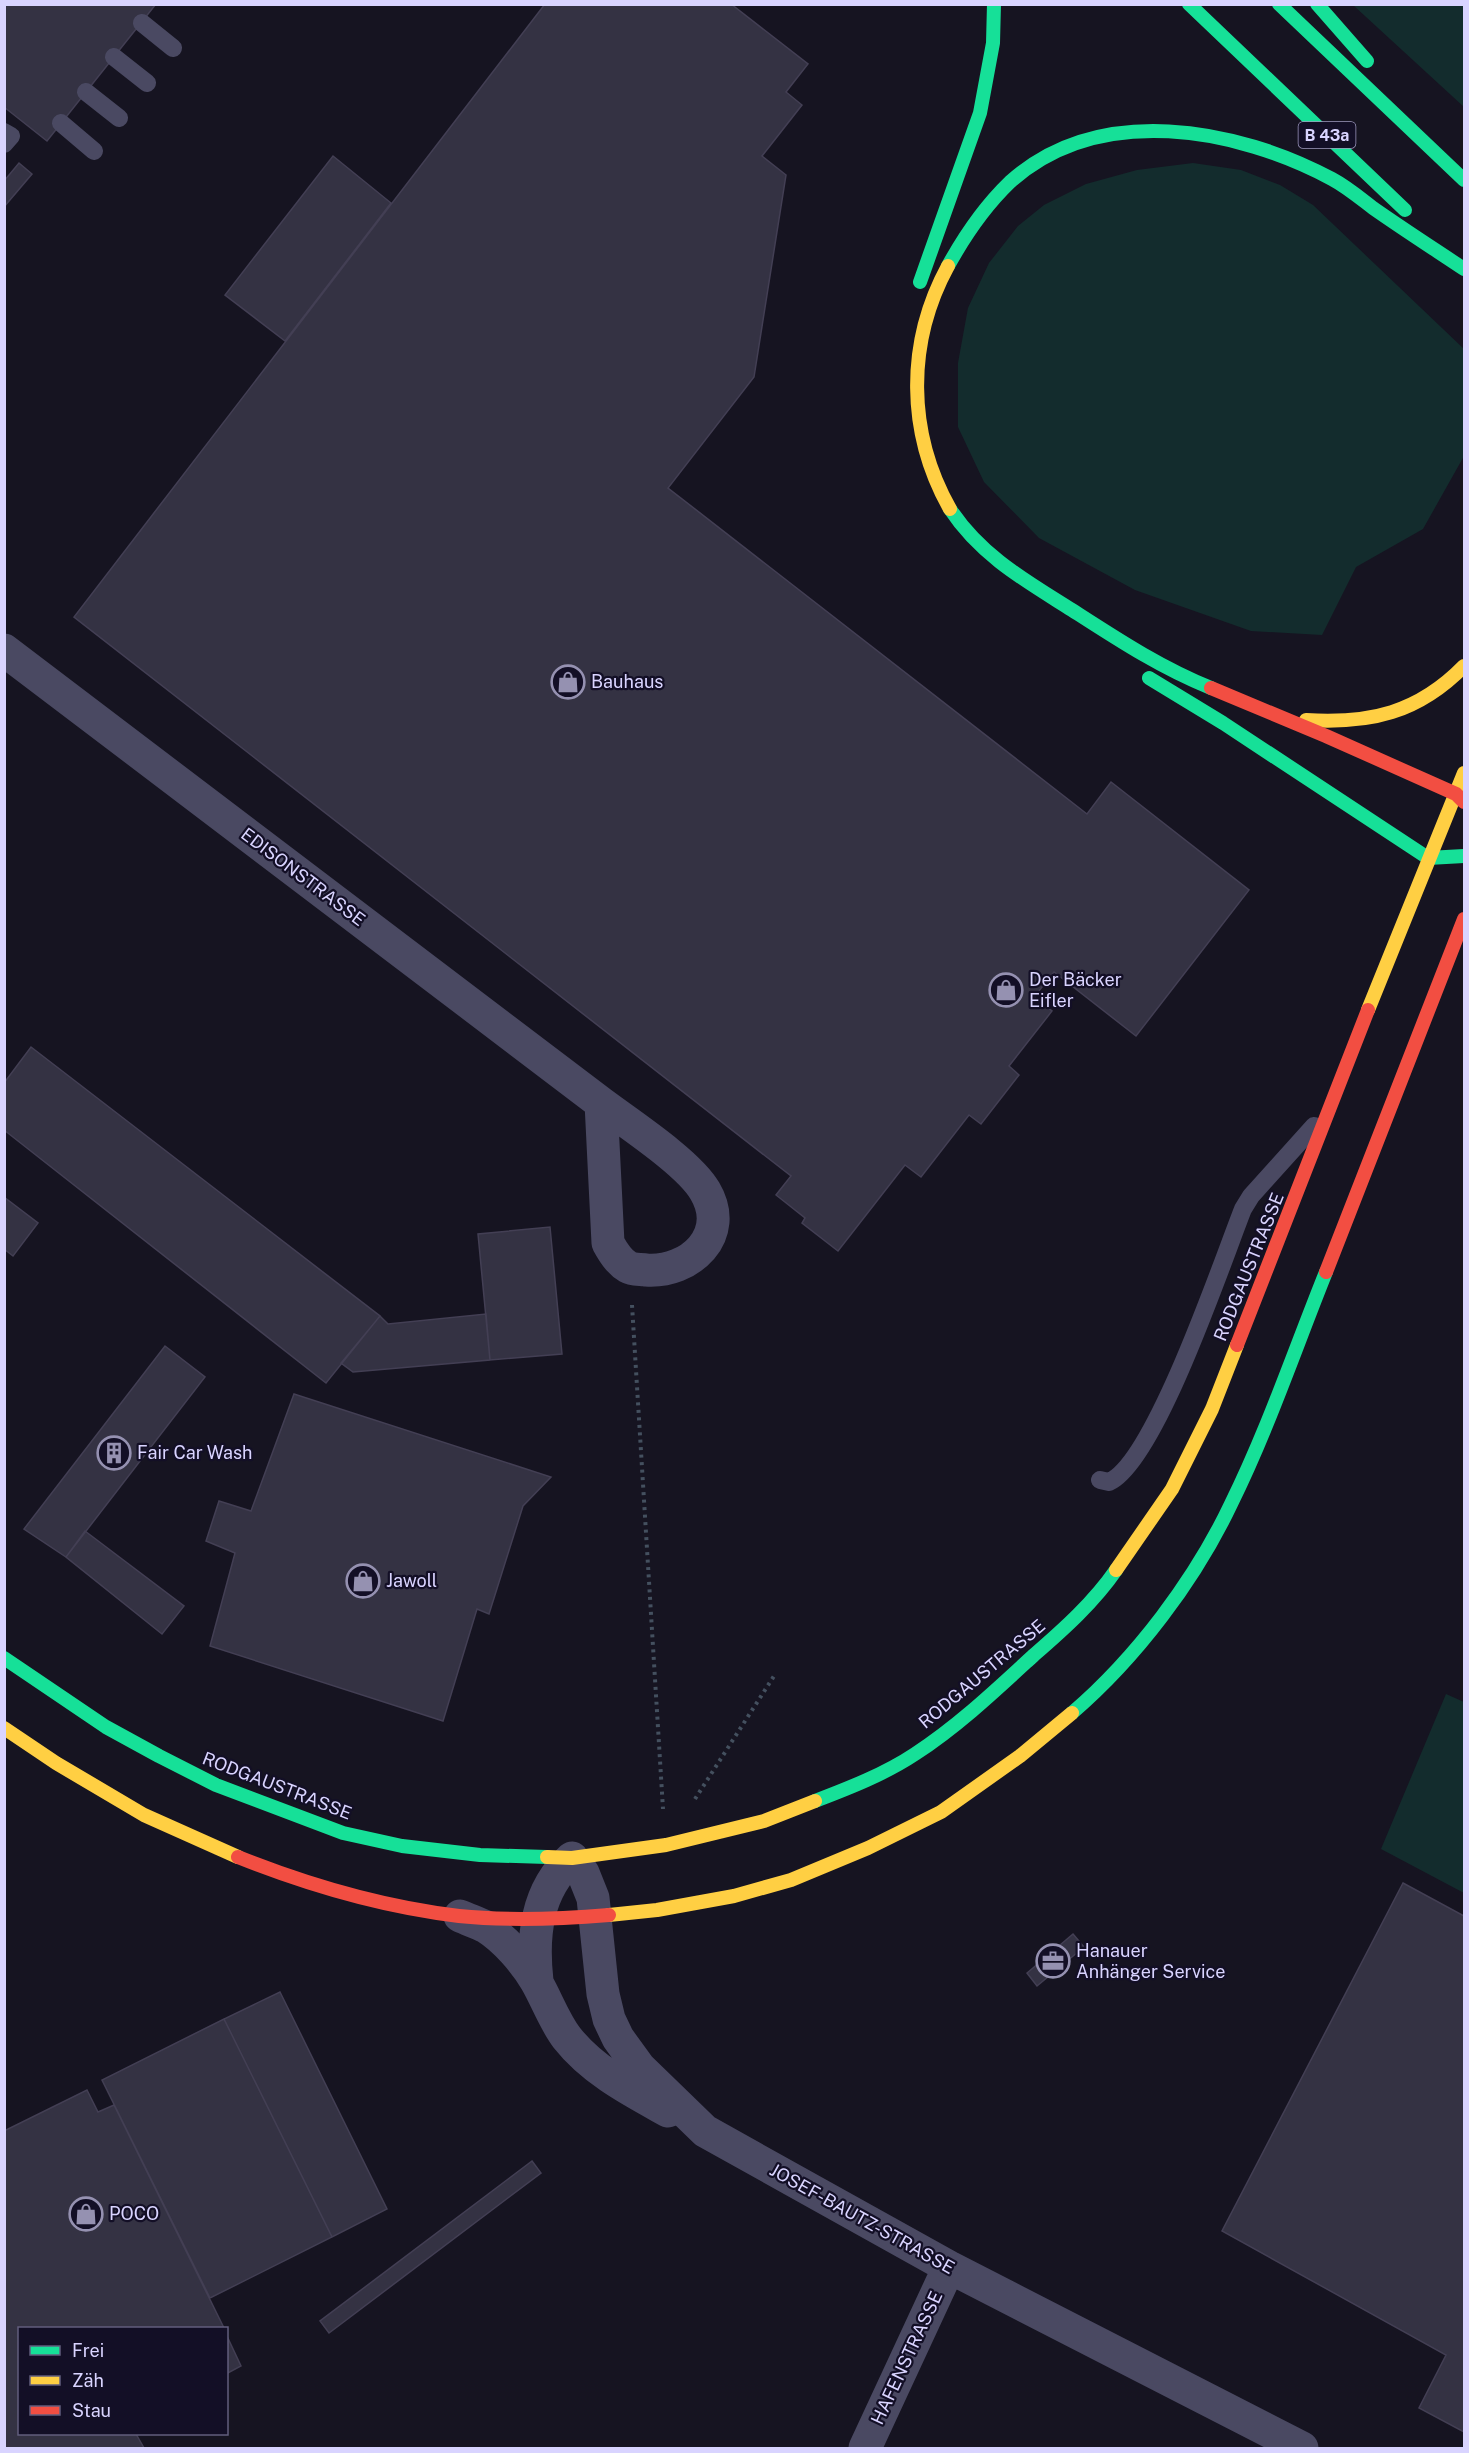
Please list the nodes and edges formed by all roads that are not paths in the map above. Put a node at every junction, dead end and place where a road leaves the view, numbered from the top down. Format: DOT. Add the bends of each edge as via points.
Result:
graph roads {
  1 [pos="994,4"];
  2 [pos="1189,4"];
  3 [pos="1279,4"];
  4 [pos="1317,4"];
  5 [pos="142,22"];
  6 [pos="173,48"];
  7 [pos="114,57"];
  8 [pos="1379,76"];
  9 [pos="147,83"];
  10 [pos="86,92"];
  11 [pos="1402,102"];
  12 [pos="119,118"];
  13 [pos="61,123"];
  14 [pos="4,132"];
  15 [pos="4,144"];
  16 [pos="94,151"];
  17 [pos="1464,173"];
  18 [pos="1464,180"];
  19 [pos="1464,268"];
  20 [pos="915,299"];
  21 [pos="4,650"];
  22 [pos="1464,666"];
  23 [pos="1134,669"];
  24 [pos="1288,718"];
  25 [pos="1464,773"];
  26 [pos="1460,798"];
  27 [pos="1464,856"];
  28 [pos="1428,858"];
  29 [pos="1464,920"];
  30 [pos="601,1103"];
  31 [pos="1331,1107"];
  32 [pos="1100,1480"];
  33 [pos="4,1658"];
  34 [pos="4,1728"];
  35 [pos="572,1858"];
  36 [pos="460,1916"];
  37 [pos="595,1917"];
  38 [pos="537,1920"];
  39 [pos="537,1981"];
  40 [pos="705,2131"];
  41 [pos="949,2267"];
  42 [pos="865,2448"];
  43 [pos="1302,2448"];
  1 -- 20 [label="main road" via="990,76 981,116"];
  2 -- 19 [label="main road, B 43a"];
  3 -- 18 [label="main road"];
  4 -- 8 [label="main road"];
  5 -- 6 [label="lane"];
  7 -- 9 [label="lane"];
  10 -- 12 [label="lane"];
  11 -- 17 [label="main road"];
  13 -- 16 [label="lane"];
  14 -- 15 [label="lane" via="11,136"];
  19 -- 24 [label="main road" via="1333,179 1224,138 1159,130 1097,138 1038,161 998,192 978,216 945,271 921,340 917,409 934,476 949,507 972,538 1012,573 1162,666"];
  21 -- 30 [label="street, EDISONSTRASSE"];
  22 -- 24 [label="main road" via="1452,681 1420,703 1389,715 1335,723"];
  23 -- 28 [label="main road"];
  24 -- 26 [label="main road"];
  25 -- 26 [label="main road, RODGAUSTRASSE"];
  26 -- 28 [label="main road, RODGAUSTRASSE"];
  27 -- 28 [label="main road"];
  28 -- 31 [label="main road, RODGAUSTRASSE"];
  29 -- 37 [label="main road" via="1231,1505 1191,1574 1141,1643 1089,1698 1020,1756 941,1812 791,1880 723,1899"];
  30 -- 30 [label="street, EDISONSTRASSE" via="608,1243 615,1256 629,1268 655,1270 676,1266 695,1255 709,1240 712,1213 706,1193 694,1175"];
  31 -- 32 [label="lane" via="1251,1196 1168,1398 1131,1465 1118,1478"];
  31 -- 35 [label="main road, RODGAUSTRASSE" via="1212,1409 1172,1489 1106,1585 1070,1623 982,1703 914,1755 853,1786 764,1821 666,1845"];
  33 -- 35 [label="main road, RODGAUSTRASSE" via="106,1727 150,1751 216,1785 332,1830 435,1850"];
  34 -- 36 [label="main road" via="144,1815 202,1842 324,1887"];
  35 -- 37 [label="street, JOSEF-BAUTZ-STRASSE" via="583,1873"];
  35 -- 38 [label="street" via="557,1875"];
  36 -- 38 [label="main road"];
  36 -- 39 [label="street" via="486,1927 505,1943"];
  37 -- 38 [label="main road"];
  37 -- 40 [label="street, JOSEF-BAUTZ-STRASSE" via="603,1994 618,2038 639,2067"];
  38 -- 39 [label="street"];
  39 -- 40 [label="street" via="549,2009 579,2050 624,2087"];
  40 -- 41 [label="street, JOSEF-BAUTZ-STRASSE"];
  41 -- 42 [label="street, HAFENSTRASSE"];
  41 -- 43 [label="street, JOSEF-BAUTZ-STRASSE"];
}
